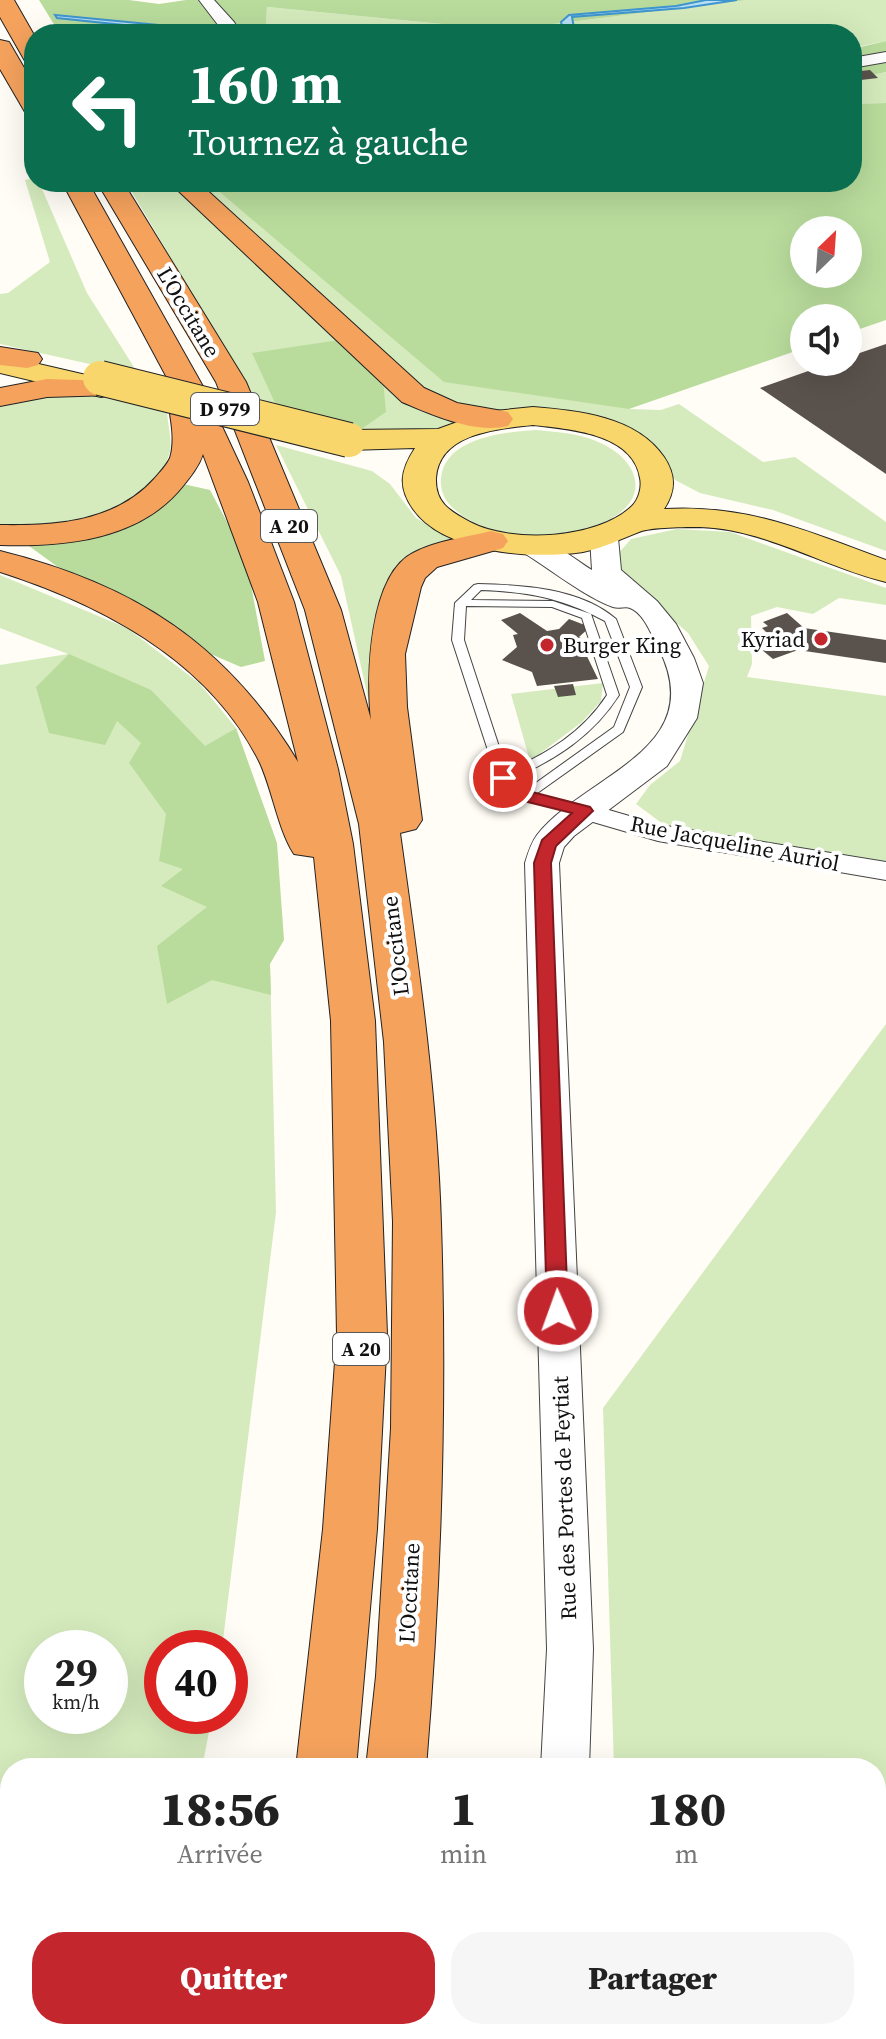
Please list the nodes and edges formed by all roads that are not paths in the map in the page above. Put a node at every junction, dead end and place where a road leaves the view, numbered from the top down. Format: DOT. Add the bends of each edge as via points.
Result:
graph roads {
  1 [pos="206,0"];
  2 [pos="2,1"];
  3 [pos="28,24"];
  4 [pos="226,24"];
  5 [pos="24,39"];
  6 [pos="0,47"];
  7 [pos="886,57"];
  8 [pos="862,61"];
  9 [pos="24,89"];
  10 [pos="80,192"];
  11 [pos="116,192"];
  12 [pos="193,192"];
  13 [pos="7,358"];
  14 [pos="179,373"];
  15 [pos="101,383"];
  16 [pos="0,397"];
  17 [pos="497,419"];
  18 [pos="445,438"];
  19 [pos="345,444"];
  20 [pos="416,476"];
  21 [pos="659,479"];
  22 [pos="637,521"];
  23 [pos="0,535"];
  24 [pos="604,538"];
  25 [pos="491,541"];
  26 [pos="534,547"];
  27 [pos="886,559"];
  28 [pos="0,561"];
  29 [pos="886,572"];
  30 [pos="461,603"];
  31 [pos="661,624"];
  32 [pos="503,778"];
  33 [pos="526,796"];
  34 [pos="585,811"];
  35 [pos="886,871"];
  36 [pos="390,900"];
  37 [pos="345,930"];
  38 [pos="327,1758"];
  39 [pos="397,1758"];
  40 [pos="565,1758"];
  1 -- 4 [label="street"];
  2 -- 3 [label="highway"];
  2 -- 5 [label="highway"];
  6 -- 9 [label="highway"];
  7 -- 8 [label="street"];
  10 -- 14 [label="highway, L'Occitane / A 20"];
  11 -- 36 [label="highway, L'Occitane / A 20" via="231,382 323,610 379,824"];
  12 -- 17 [label="highway" via="413,395 449,411"];
  13 -- 15 [label="main road, D 979"];
  14 -- 23 [label="highway" via="188,426 185,459 162,494 130,514 83,531"];
  14 -- 37 [label="highway, L'Occitane / A 20" via="232,482 276,602 319,769"];
  15 -- 16 [label="highway"];
  15 -- 19 [label="main road, D 979"];
  17 -- 18 [label="main road"];
  17 -- 21 [label="main road" via="545,417 603,428 631,441 650,459"];
  18 -- 19 [label="main road, D 979"];
  18 -- 20 [label="main road" via="425,456"];
  19 -- 20 [label="main road, D 979"];
  20 -- 25 [label="main road" via="420,496 434,514"];
  21 -- 22 [label="main road" via="655,501"];
  21 -- 27 [label="main road"];
  22 -- 24 [label="main road"];
  22 -- 29 [label="main road" via="701,517 758,525"];
  24 -- 26 [label="main road"];
  24 -- 31 [label="street, Rue des Portes de Feytiat" via="609,575"];
  25 -- 26 [label="main road"];
  25 -- 36 [label="highway" via="425,560 403,587 387,654 388,707 409,873"];
  26 -- 31 [label="street"];
  28 -- 37 [label="highway" via="90,592 157,627 210,667 245,708 284,768 301,812 319,894"];
  30 -- 32 [label="lane" via="458,640"];
  30 -- 32 [label="lane" via="553,604 587,616 613,695 603,714 548,758"];
  30 -- 33 [label="lane" via="478,587 538,589 576,599 610,619 632,670 636,687 619,729"];
  31 -- 34 [label="street, Rue des Portes de Feytiat" via="688,683 682,718 656,759"];
  32 -- 33 [label="lane"];
  33 -- 34 [label="lane"];
  34 -- 35 [label="street, Rue Jacqueline Auriol" via="658,833"];
  34 -- 40 [label="street, Rue des Portes de Feytiat" via="548,844 542,863 570,1649"];
  36 -- 39 [label="highway, L'Occitane / A 20" via="406,1042 417,1222 417,1428"];
  37 -- 38 [label="highway, L'Occitane / A 20" via="358,1128 362,1334 350,1529"];
}
